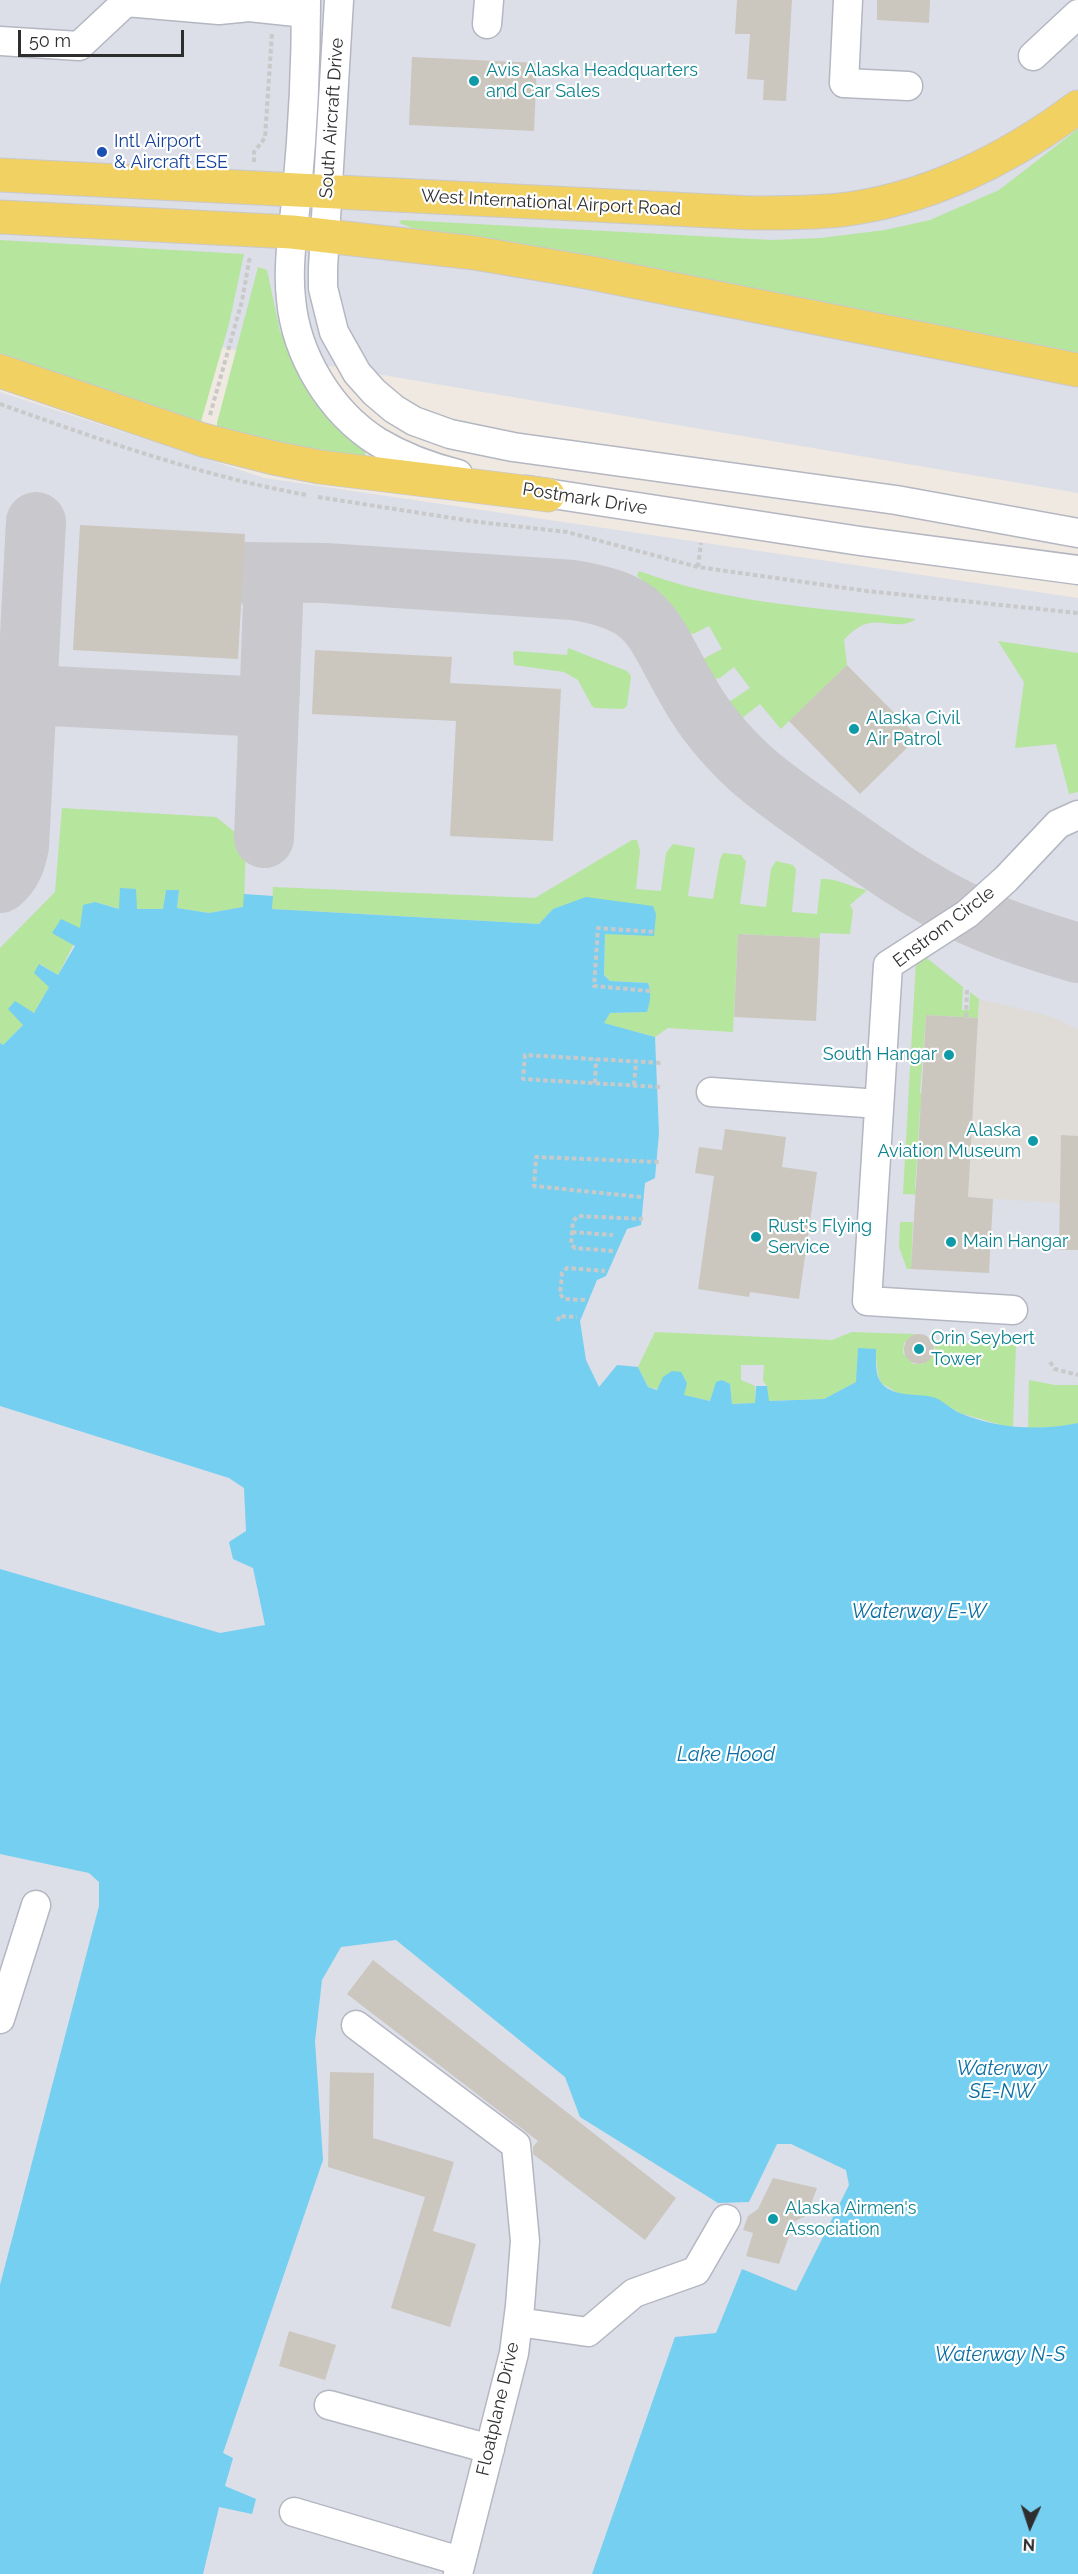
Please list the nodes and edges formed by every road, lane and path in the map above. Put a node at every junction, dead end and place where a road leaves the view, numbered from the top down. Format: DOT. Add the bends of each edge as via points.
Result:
graph roads {
  1 [pos="339,0"];
  2 [pos="848,0"];
  3 [pos="249,4"];
  4 [pos="306,6"];
  5 [pos="1078,14"];
  6 [pos="0,41"];
  7 [pos="1033,56"];
  8 [pos="908,86"];
  9 [pos="1078,107"];
  10 [pos="0,175"];
  11 [pos="312,190"];
  12 [pos="0,217"];
  13 [pos="308,234"];
  14 [pos="1078,370"];
  15 [pos="0,371"];
  16 [pos="548,495"];
  17 [pos="1078,533"];
  18 [pos="701,543"];
  19 [pos="1078,570"];
  20 [pos="1078,613"];
  21 [pos="1078,815"];
  22 [pos="656,932"];
  23 [pos="967,990"];
  24 [pos="650,991"];
  25 [pos="966,1017"];
  26 [pos="596,1059"];
  27 [pos="636,1062"];
  28 [pos="662,1063"];
  29 [pos="595,1083"];
  30 [pos="634,1085"];
  31 [pos="660,1087"];
  32 [pos="711,1092"];
  33 [pos="879,1104"];
  34 [pos="660,1162"];
  35 [pos="641,1197"];
  36 [pos="643,1219"];
  37 [pos="572,1232"];
  38 [pos="613,1235"];
  39 [pos="613,1251"];
  40 [pos="604,1271"];
  41 [pos="585,1300"];
  42 [pos="1013,1310"];
  43 [pos="577,1317"];
  44 [pos="558,1321"];
  45 [pos="1050,1362"];
  46 [pos="1078,1376"];
  47 [pos="36,1905"];
  48 [pos="0,2019"];
  49 [pos="356,2025"];
  50 [pos="726,2219"];
  51 [pos="518,2322"];
  52 [pos="329,2405"];
  53 [pos="490,2449"];
  54 [pos="294,2512"];
  55 [pos="459,2567"];
  1 -- 11 [label="street, South Aircraft Drive"];
  2 -- 8 [label="street" via="844,83"];
  3 -- 4 [label="street"];
  3 -- 6 [label="street" via="219,10 126,2 79,46"];
  4 -- 11 [label="street, South Aircraft Drive"];
  5 -- 7 [label="street"];
  9 -- 11 [label="main road, West International Airport Road" via="982,167 909,194 841,210 752,213"];
  10 -- 11 [label="main road, West International Airport Road"];
  11 -- 13 [label="street, Postmark Drive"];
  12 -- 13 [label="main road"];
  13 -- 14 [label="main road" via="526,261"];
  13 -- 16 [label="street, Postmark Drive" via="290,275 294,320 310,365 340,409 376,441 410,459"];
  13 -- 17 [label="street, Postmark Drive" via="338,342 357,373 394,409 429,428 513,447 896,500"];
  15 -- 16 [label="main road" via="203,440 274,458"];
  16 -- 19 [label="street, Postmark Drive"];
  18 -- 20 [label="path" via="698,567 867,591"];
  21 -- 33 [label="street, Enstrom Circle" via="1058,824 967,914 888,965"];
  22 -- 24 [label="path" via="598,928 594,986"];
  23 -- 25 [label="path"];
  26 -- 27 [label="path"];
  26 -- 29 [label="path"];
  26 -- 29 [label="path" via="525,1055 523,1079"];
  27 -- 28 [label="path"];
  27 -- 30 [label="path"];
  29 -- 30 [label="path"];
  30 -- 31 [label="path"];
  32 -- 33 [label="street"];
  33 -- 42 [label="street, Enstrom Circle" via="867,1301"];
  34 -- 35 [label="path" via="536,1157 534,1186"];
  36 -- 37 [label="path" via="578,1216"];
  37 -- 38 [label="path"];
  37 -- 39 [label="path" via="571,1244 575,1248"];
  40 -- 41 [label="path" via="567,1268 562,1273 560,1294 564,1299"];
  43 -- 44 [label="path" via="559,1316"];
  45 -- 46 [label="path" via="1055,1369"];
  47 -- 48 [label="street"];
  49 -- 51 [label="street, Floatplane Drive" via="516,2145 525,2241"];
  50 -- 51 [label="street" via="696,2271 634,2293 588,2332"];
  51 -- 53 [label="street, Floatplane Drive"];
  52 -- 53 [label="street"];
  53 -- 55 [label="street, Floatplane Drive"];
  54 -- 55 [label="street"];
}
